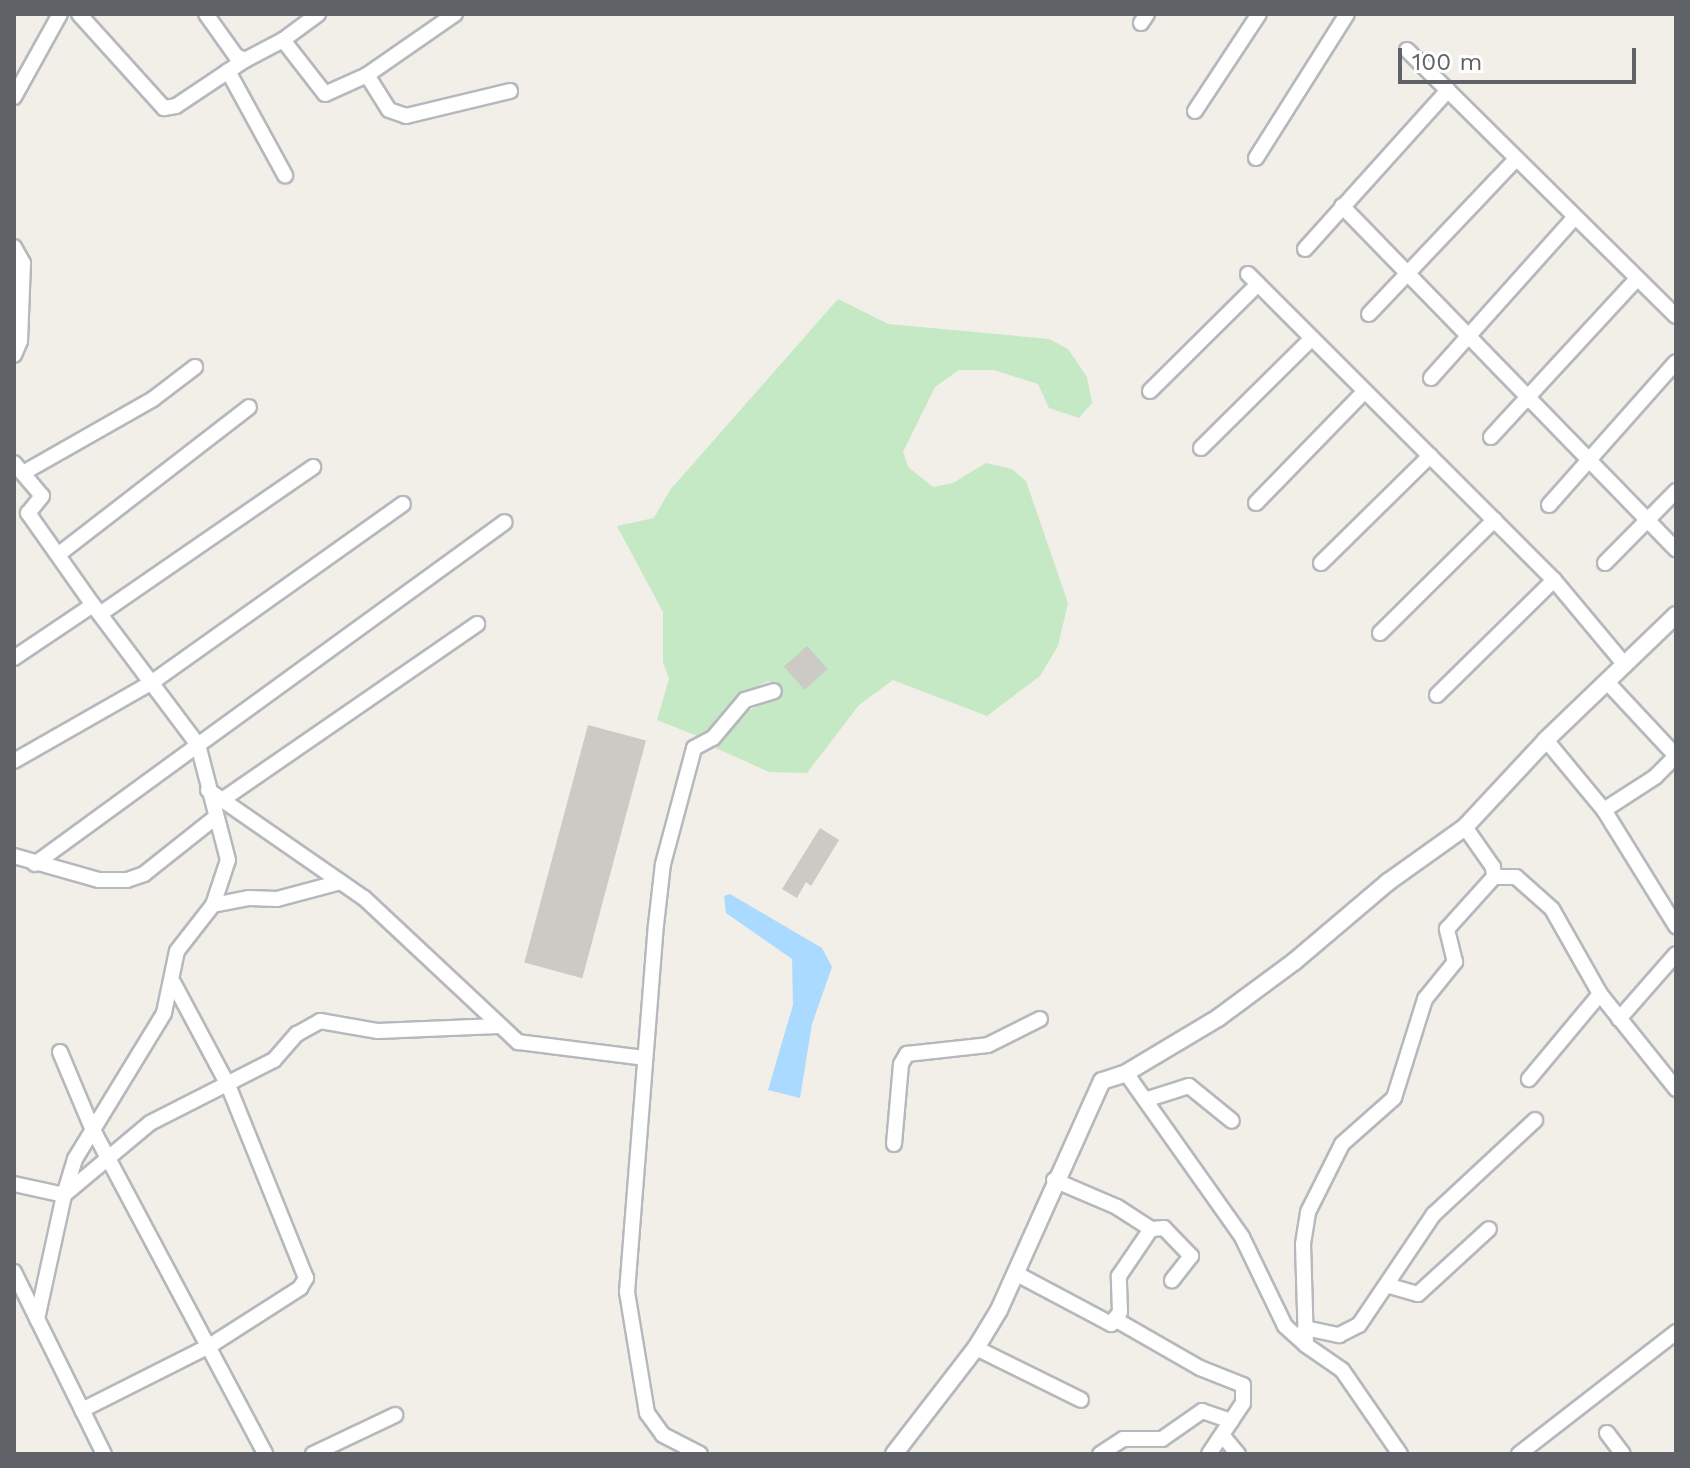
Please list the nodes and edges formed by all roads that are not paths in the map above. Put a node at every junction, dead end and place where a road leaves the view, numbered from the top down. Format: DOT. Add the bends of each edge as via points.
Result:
graph roads {
  1 [pos="60,14"];
  2 [pos="79,14"];
  3 [pos="206,14"];
  4 [pos="318,14"];
  5 [pos="455,14"];
  6 [pos="1259,14"];
  7 [pos="1347,14"];
  8 [pos="283,40"];
  9 [pos="1407,50"];
  10 [pos="245,60"];
  11 [pos="228,71"];
  12 [pos="367,75"];
  13 [pos="1448,90"];
  14 [pos="510,91"];
  15 [pos="14,97"];
  16 [pos="1195,111"];
  17 [pos="1256,158"];
  18 [pos="1515,160"];
  19 [pos="285,175"];
  20 [pos="1342,206"];
  21 [pos="1573,219"];
  22 [pos="14,247"];
  23 [pos="1305,249"];
  24 [pos="1408,273"];
  25 [pos="1637,279"];
  26 [pos="1369,314"];
  27 [pos="1676,316"];
  28 [pos="1469,335"];
  29 [pos="1312,338"];
  30 [pos="14,355"];
  31 [pos="1676,362"];
  32 [pos="195,367"];
  33 [pos="1431,378"];
  34 [pos="1150,391"];
  35 [pos="1365,391"];
  36 [pos="1528,397"];
  37 [pos="249,407"];
  38 [pos="1491,437"];
  39 [pos="1201,448"];
  40 [pos="1430,456"];
  41 [pos="1590,459"];
  42 [pos="313,467"];
  43 [pos="19,468"];
  44 [pos="1676,491"];
  45 [pos="1256,503"];
  46 [pos="403,504"];
  47 [pos="1549,505"];
  48 [pos="1648,519"];
  49 [pos="1494,520"];
  50 [pos="505,522"];
  51 [pos="1676,549"];
  52 [pos="59,554"];
  53 [pos="1321,563"];
  54 [pos="1605,563"];
  55 [pos="1554,580"];
  56 [pos="97,609"];
  57 [pos="1675,618"];
  58 [pos="477,624"];
  59 [pos="1380,633"];
  60 [pos="14,658"];
  61 [pos="1625,665"];
  62 [pos="151,683"];
  63 [pos="1608,683"];
  64 [pos="774,691"];
  65 [pos="1437,695"];
  66 [pos="1546,740"];
  67 [pos="198,745"];
  68 [pos="1676,756"];
  69 [pos="14,761"];
  70 [pos="208,790"];
  71 [pos="222,800"];
  72 [pos="1604,810"];
  73 [pos="216,817"];
  74 [pos="1465,827"];
  75 [pos="14,856"];
  76 [pos="35,864"];
  77 [pos="1494,877"];
  78 [pos="341,882"];
  79 [pos="213,905"];
  80 [pos="1676,926"];
  81 [pos="1676,954"];
  82 [pos="174,984"];
  83 [pos="1600,994"];
  84 [pos="1040,1019"];
  85 [pos="1619,1019"];
  86 [pos="498,1026"];
  87 [pos="60,1052"];
  88 [pos="645,1058"];
  89 [pos="1126,1073"];
  90 [pos="1529,1079"];
  91 [pos="229,1087"];
  92 [pos="1676,1089"];
  93 [pos="1148,1099"];
  94 [pos="1535,1120"];
  95 [pos="1232,1121"];
  96 [pos="92,1128"];
  97 [pos="894,1144"];
  98 [pos="109,1156"];
  99 [pos="1054,1180"];
  100 [pos="14,1184"];
  101 [pos="64,1195"];
  102 [pos="1151,1229"];
  103 [pos="1489,1229"];
  104 [pos="14,1272"];
  105 [pos="1015,1273"];
  106 [pos="1172,1280"];
  107 [pos="1386,1285"];
  108 [pos="37,1319"];
  109 [pos="1118,1321"];
  110 [pos="1305,1328"];
  111 [pos="1676,1332"];
  112 [pos="211,1345"];
  113 [pos="1306,1345"];
  114 [pos="976,1348"];
  115 [pos="1081,1400"];
  116 [pos="82,1410"];
  117 [pos="395,1415"];
  118 [pos="1231,1421"];
  119 [pos="1607,1433"];
  120 [pos="1222,1435"];
  121 [pos="344,1447"];
  122 [pos="104,1454"];
  123 [pos="265,1454"];
  124 [pos="313,1454"];
  125 [pos="700,1454"];
  126 [pos="894,1454"];
  127 [pos="1100,1454"];
  128 [pos="1209,1454"];
  129 [pos="1238,1454"];
  130 [pos="1400,1454"];
  131 [pos="1519,1454"];
  132 [pos="1623,1454"];
  1 -- 15 [label="street"];
  2 -- 11 [label="street" via="164,108"];
  3 -- 10 [label="street" via="236,56"];
  4 -- 8 [label="street"];
  5 -- 12 [label="street"];
  6 -- 16 [label="street"];
  7 -- 17 [label="street"];
  8 -- 10 [label="street"];
  8 -- 12 [label="street" via="325,94"];
  9 -- 13 [label="street"];
  10 -- 11 [label="street"];
  11 -- 19 [label="street"];
  12 -- 14 [label="street" via="389,110 406,116"];
  13 -- 18 [label="street"];
  13 -- 20 [label="street"];
  18 -- 21 [label="street"];
  18 -- 24 [label="street"];
  20 -- 23 [label="street"];
  20 -- 24 [label="street"];
  21 -- 25 [label="street"];
  21 -- 28 [label="street"];
  22 -- 30 [label="street" via="23,263 20,341"];
  24 -- 26 [label="street"];
  24 -- 28 [label="street"];
  25 -- 27 [label="street"];
  25 -- 36 [label="street"];
  28 -- 33 [label="street"];
  28 -- 36 [label="street"];
  29 -- 34 [label="street" via="1253,279"];
  29 -- 35 [label="street"];
  29 -- 39 [label="street"];
  31 -- 41 [label="street"];
  32 -- 43 [label="street" via="153,399"];
  35 -- 40 [label="street"];
  35 -- 45 [label="street"];
  36 -- 38 [label="street"];
  36 -- 41 [label="street"];
  37 -- 52 [label="street"];
  40 -- 49 [label="street"];
  40 -- 53 [label="street"];
  41 -- 47 [label="street"];
  41 -- 48 [label="street"];
  42 -- 56 [label="street"];
  43 -- 52 [label="street" via="42,496 28,513"];
  44 -- 48 [label="street"];
  46 -- 62 [label="street"];
  48 -- 51 [label="street"];
  48 -- 54 [label="street"];
  49 -- 55 [label="street"];
  49 -- 59 [label="street"];
  50 -- 67 [label="street"];
  52 -- 56 [label="street"];
  55 -- 61 [label="street"];
  55 -- 65 [label="street"];
  56 -- 60 [label="street"];
  56 -- 62 [label="street"];
  57 -- 61 [label="street"];
  58 -- 71 [label="street"];
  61 -- 63 [label="street"];
  62 -- 67 [label="street"];
  62 -- 69 [label="street"];
  63 -- 66 [label="street"];
  63 -- 68 [label="street"];
  64 -- 88 [label="street" via="745,700 713,738 694,748 663,864"];
  66 -- 72 [label="street"];
  66 -- 74 [label="street"];
  67 -- 70 [label="street"];
  67 -- 76 [label="street"];
  68 -- 72 [label="street" via="1655,777"];
  70 -- 71 [label="street"];
  70 -- 73 [label="street"];
  71 -- 78 [label="street"];
  72 -- 80 [label="street"];
  73 -- 76 [label="street" via="144,874 127,880 99,880"];
  73 -- 79 [label="street" via="228,860"];
  74 -- 77 [label="street" via="1493,867"];
  74 -- 89 [label="street" via="1388,882 1269,981"];
  75 -- 76 [label="street"];
  77 -- 83 [label="street" via="1516,877 1552,909"];
  77 -- 110 [label="street" via="1447,929 1455,962 1425,999 1394,1098 1342,1144 1308,1212 1303,1244"];
  78 -- 79 [label="street" via="277,899"];
  78 -- 86 [label="street"];
  79 -- 82 [label="street" via="177,951"];
  81 -- 85 [label="street"];
  82 -- 91 [label="street"];
  82 -- 96 [label="street" via="164,1013"];
  83 -- 85 [label="street"];
  83 -- 90 [label="street"];
  84 -- 97 [label="street" via="988,1045 907,1054 901,1064"];
  85 -- 92 [label="street"];
  86 -- 88 [label="street" via="528,1045"];
  86 -- 91 [label="street" via="378,1031 320,1021 297,1034 274,1060"];
  87 -- 96 [label="street"];
  88 -- 125 [label="street" via="625,1271 631,1329 647,1413 663,1435"];
  89 -- 93 [label="street"];
  89 -- 99 [label="street" via="1102,1081"];
  91 -- 98 [label="street" via="150,1123"];
  91 -- 112 [label="street" via="306,1278 300,1288"];
  93 -- 95 [label="street" via="1189,1086"];
  93 -- 113 [label="street" via="1242,1237 1285,1326"];
  94 -- 107 [label="street" via="1442,1205"];
  96 -- 98 [label="street"];
  96 -- 101 [label="street"];
  98 -- 101 [label="street"];
  98 -- 112 [label="street"];
  99 -- 102 [label="street" via="1117,1207"];
  99 -- 105 [label="street"];
  100 -- 101 [label="street"];
  101 -- 108 [label="street"];
  102 -- 106 [label="street" via="1164,1228 1191,1256"];
  102 -- 109 [label="street" via="1119,1276"];
  103 -- 107 [label="street" via="1418,1294"];
  104 -- 108 [label="street"];
  105 -- 109 [label="street" via="1103,1322"];
  105 -- 114 [label="street"];
  107 -- 110 [label="street" via="1350,1332"];
  108 -- 116 [label="street"];
  109 -- 118 [label="street" via="1200,1368 1243,1385 1243,1403"];
  110 -- 113 [label="street"];
  111 -- 131 [label="street"];
  112 -- 116 [label="street"];
  112 -- 123 [label="street"];
  113 -- 130 [label="street" via="1342,1370"];
  114 -- 115 [label="street"];
  114 -- 126 [label="street"];
  116 -- 122 [label="street"];
  117 -- 121 [label="street"];
  118 -- 120 [label="street"];
  118 -- 127 [label="street" via="1202,1411 1162,1439 1123,1439"];
  119 -- 132 [label="street"];
  120 -- 128 [label="street"];
  120 -- 129 [label="street"];
  121 -- 124 [label="street"];
}
